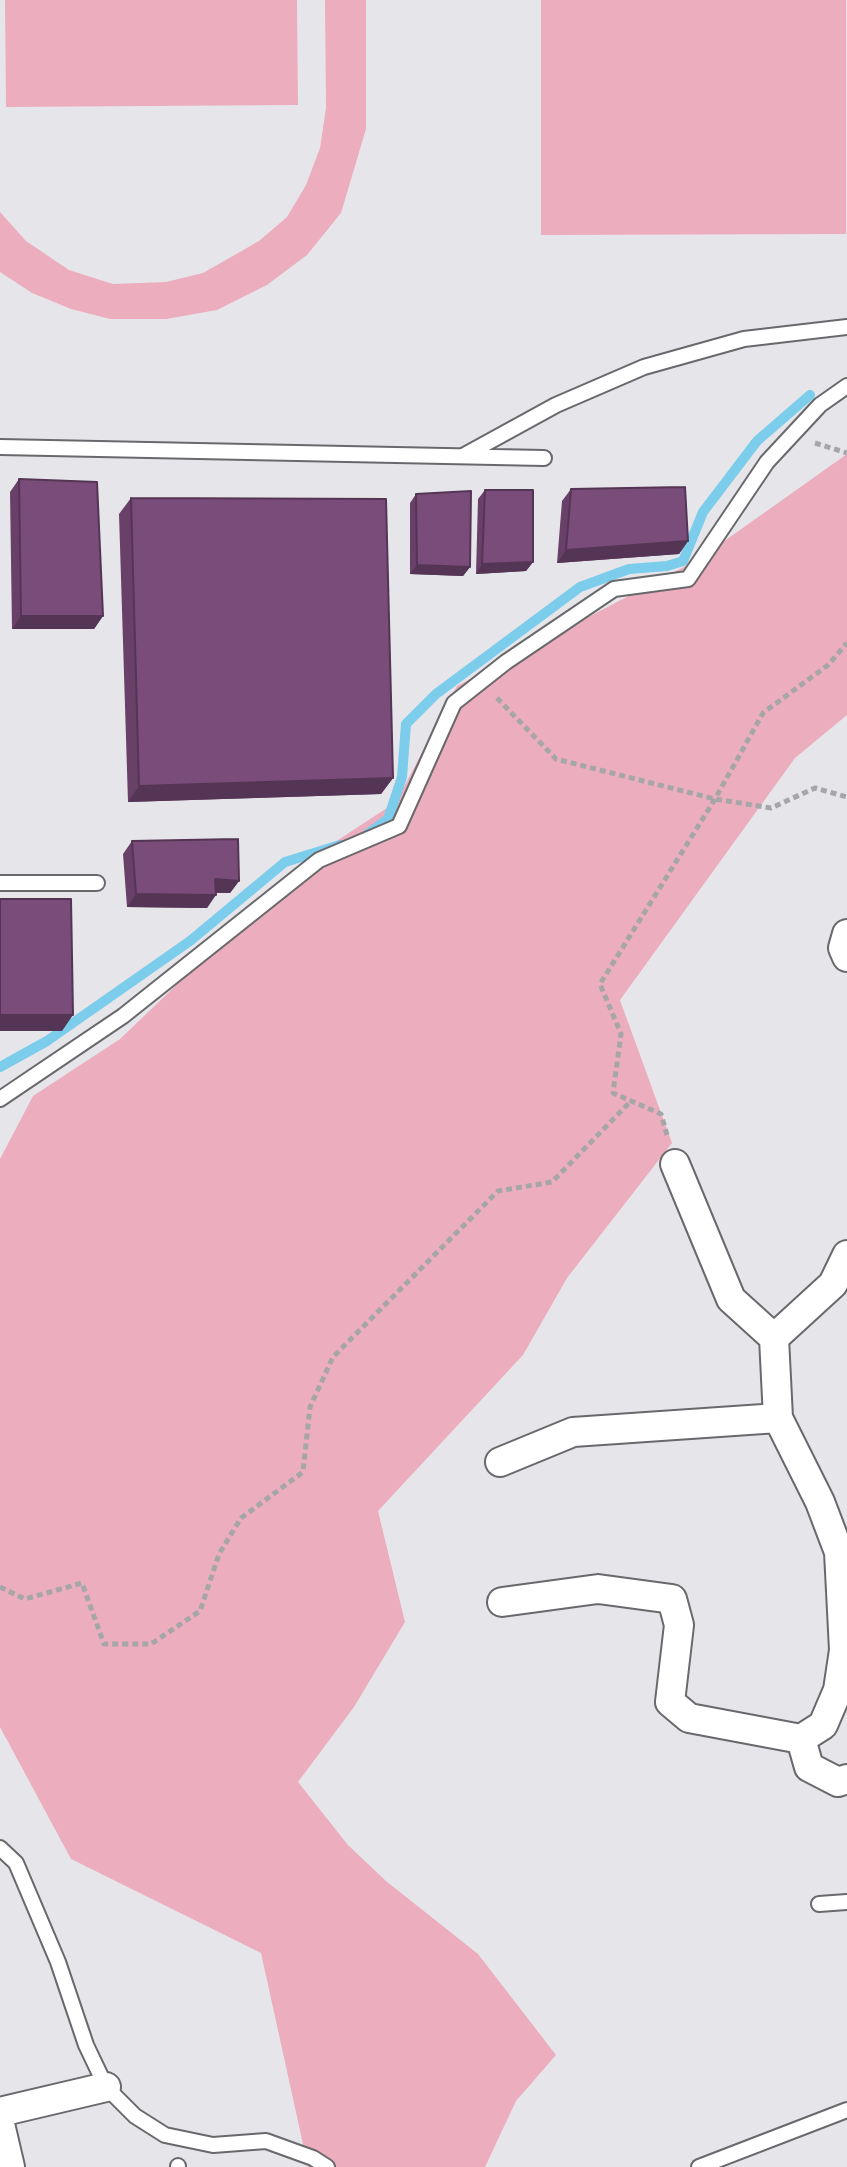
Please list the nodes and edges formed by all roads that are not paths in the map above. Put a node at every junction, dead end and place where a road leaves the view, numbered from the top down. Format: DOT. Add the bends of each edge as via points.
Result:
graph roads {
  1 [pos="847,327"];
  2 [pos="847,386"];
  3 [pos="0,447"];
  4 [pos="463,456"];
  5 [pos="544,458"];
  6 [pos="0,883"];
  7 [pos="97,883"];
  8 [pos="847,934"];
  9 [pos="847,957"];
  10 [pos="0,1099"];
  11 [pos="675,1164"];
  12 [pos="847,1255"];
  13 [pos="774,1338"];
  14 [pos="778,1418"];
  15 [pos="500,1462"];
  16 [pos="502,1602"];
  17 [pos="801,1739"];
  18 [pos="847,1779"];
  19 [pos="0,1848"];
  20 [pos="847,1902"];
  21 [pos="819,1904"];
  22 [pos="106,2087"];
  23 [pos="847,2110"];
  24 [pos="0,2112"];
  25 [pos="0,2124"];
  26 [pos="10,2167"];
  27 [pos="327,2167"];
  28 [pos="699,2167"];
  1 -- 4 [label="lane" via="744,339 644,367 556,405"];
  2 -- 10 [label="lane" via="820,405 767,462 688,579 614,589 454,703 399,826 319,860 123,1016"];
  3 -- 4 [label="lane"];
  4 -- 5 [label="lane"];
  6 -- 7 [label="lane"];
  8 -- 9 [label="street"];
  11 -- 13 [label="street" via="731,1299"];
  12 -- 13 [label="street" via="833,1284"];
  13 -- 14 [label="street"];
  14 -- 15 [label="street" via="573,1432"];
  14 -- 17 [label="street" via="839,1552 844,1650 838,1690 823,1725"];
  16 -- 17 [label="street" via="598,1589 672,1599 679,1625 670,1702 689,1718"];
  17 -- 18 [label="street" via="809,1767 838,1782"];
  19 -- 22 [label="lane" via="16,1863"];
  20 -- 21 [label="lane"];
  22 -- 24 [label="street"];
  22 -- 27 [label="lane" via="135,2116 165,2135 213,2145 266,2141"];
  23 -- 28 [label="lane"];
  25 -- 26 [label="street"];
}
